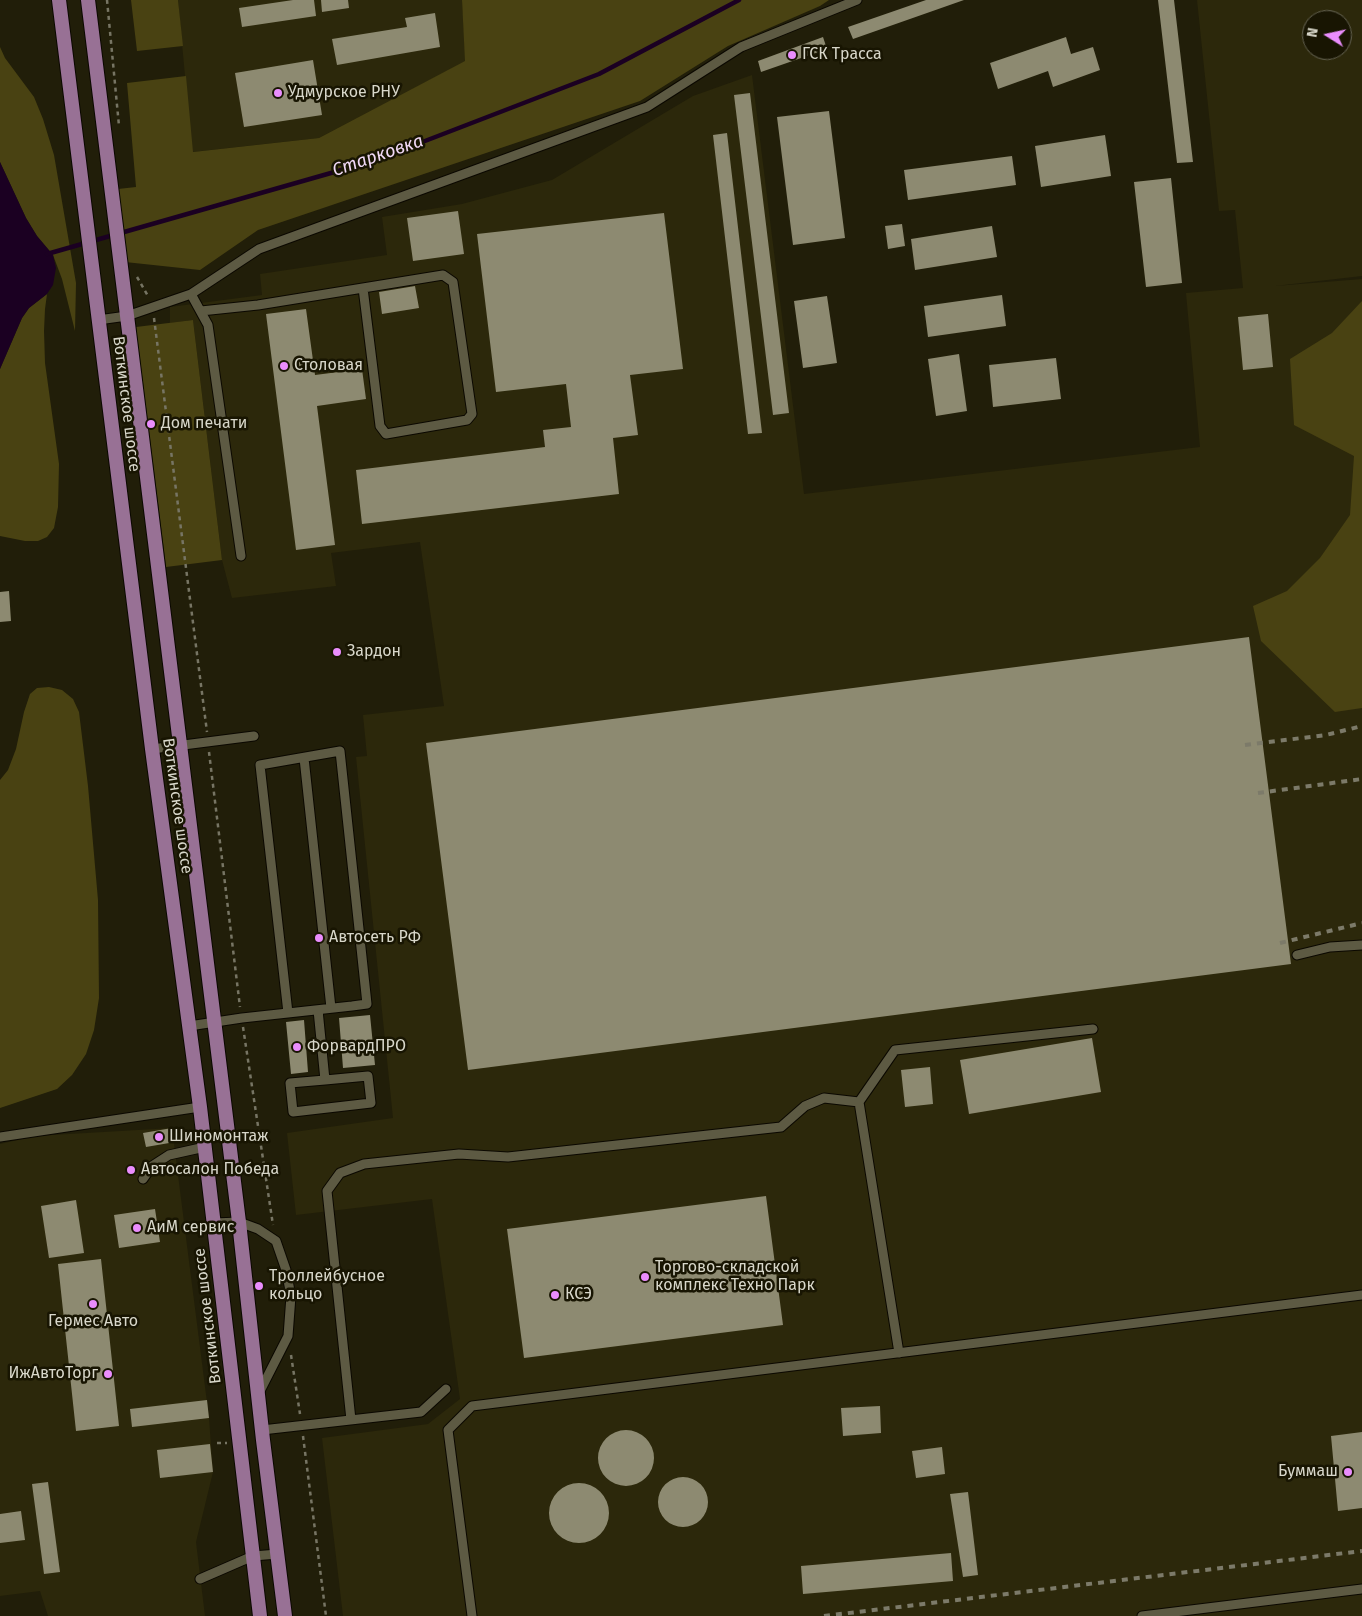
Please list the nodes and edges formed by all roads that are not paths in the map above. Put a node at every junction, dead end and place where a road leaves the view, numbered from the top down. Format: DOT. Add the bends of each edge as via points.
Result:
graph roads {
  1 [pos="59,0"];
  2 [pos="88,0"];
  3 [pos="857,0"];
  4 [pos="363,288"];
  5 [pos="191,294"];
  6 [pos="201,311"];
  7 [pos="127,316"];
  8 [pos="98,320"];
  9 [pos="241,556"];
  10 [pos="254,736"];
  11 [pos="180,746"];
  12 [pos="152,750"];
  13 [pos="304,758"];
  14 [pos="1362,945"];
  15 [pos="1297,955"];
  16 [pos="331,1008"];
  17 [pos="318,1010"];
  18 [pos="288,1013"];
  19 [pos="215,1022"];
  20 [pos="189,1026"];
  21 [pos="1093,1029"];
  22 [pos="325,1080"];
  23 [pos="860,1102"];
  24 [pos="200,1107"];
  25 [pos="0,1137"];
  26 [pos="205,1147"];
  27 [pos="143,1179"];
  28 [pos="239,1222"];
  29 [pos="214,1223"];
  30 [pos="1362,1295"];
  31 [pos="899,1353"];
  32 [pos="446,1389"];
  33 [pos="259,1393"];
  34 [pos="351,1420"];
  35 [pos="262,1430"];
  36 [pos="278,1554"];
  37 [pos="253,1556"];
  38 [pos="200,1580"];
  39 [pos="1362,1588"];
  40 [pos="260,1616"];
  41 [pos="285,1616"];
  42 [pos="472,1616"];
  43 [pos="1142,1616"];
  1 -- 8 [label="main road, Воткинское шоссе"];
  2 -- 7 [label="main road, Воткинское шоссе"];
  3 -- 5 [label="lane" via="741,47 647,107 259,249"];
  4 -- 4 [label="lane" via="380,426 386,434 467,420 472,414 453,282 443,275"];
  4 -- 6 [label="lane"];
  5 -- 6 [label="lane"];
  5 -- 7 [label="lane"];
  6 -- 9 [label="lane" via="208,325"];
  7 -- 8 [label="lane"];
  7 -- 11 [label="main road, Воткинское шоссе"];
  8 -- 12 [label="main road, Воткинское шоссе"];
  10 -- 11 [label="lane"];
  11 -- 12 [label="lane"];
  11 -- 19 [label="main road, Воткинское шоссе"];
  12 -- 20 [label="main road, Воткинское шоссе"];
  13 -- 16 [label="lane"];
  13 -- 16 [label="lane" via="340,752 368,1004"];
  13 -- 18 [label="lane" via="260,765"];
  14 -- 15 [label="lane"];
  16 -- 17 [label="lane"];
  17 -- 18 [label="lane"];
  17 -- 22 [label="lane"];
  18 -- 19 [label="lane"];
  19 -- 20 [label="lane"];
  19 -- 28 [label="main road, Воткинское шоссе"];
  20 -- 24 [label="main road, Воткинское шоссе"];
  21 -- 23 [label="lane" via="895,1050"];
  22 -- 22 [label="lane" via="368,1076 372,1103 293,1112 290,1083"];
  23 -- 31 [label="lane"];
  23 -- 34 [label="lane" via="824,1098 805,1106 781,1127 508,1158 459,1154 364,1164 340,1174 327,1191"];
  24 -- 25 [label="lane"];
  24 -- 26 [label="main road, Воткинское шоссе"];
  26 -- 27 [label="lane" via="169,1155 152,1166"];
  26 -- 29 [label="main road, Воткинское шоссе"];
  28 -- 29 [label="lane"];
  28 -- 33 [label="main road, Воткинское шоссе"];
  28 -- 33 [label="lane" via="276,1241 291,1296 288,1336"];
  29 -- 37 [label="main road, Воткинское шоссе"];
  30 -- 31 [label="lane"];
  31 -- 42 [label="lane" via="472,1406 448,1430"];
  32 -- 34 [label="lane" via="421,1412"];
  33 -- 35 [label="main road, Воткинское шоссе"];
  34 -- 35 [label="lane"];
  35 -- 36 [label="main road, Воткинское шоссе"];
  36 -- 37 [label="lane"];
  36 -- 41 [label="main road, Воткинское шоссе"];
  37 -- 38 [label="lane"];
  37 -- 40 [label="main road, Воткинское шоссе"];
  39 -- 43 [label="lane"];
}
